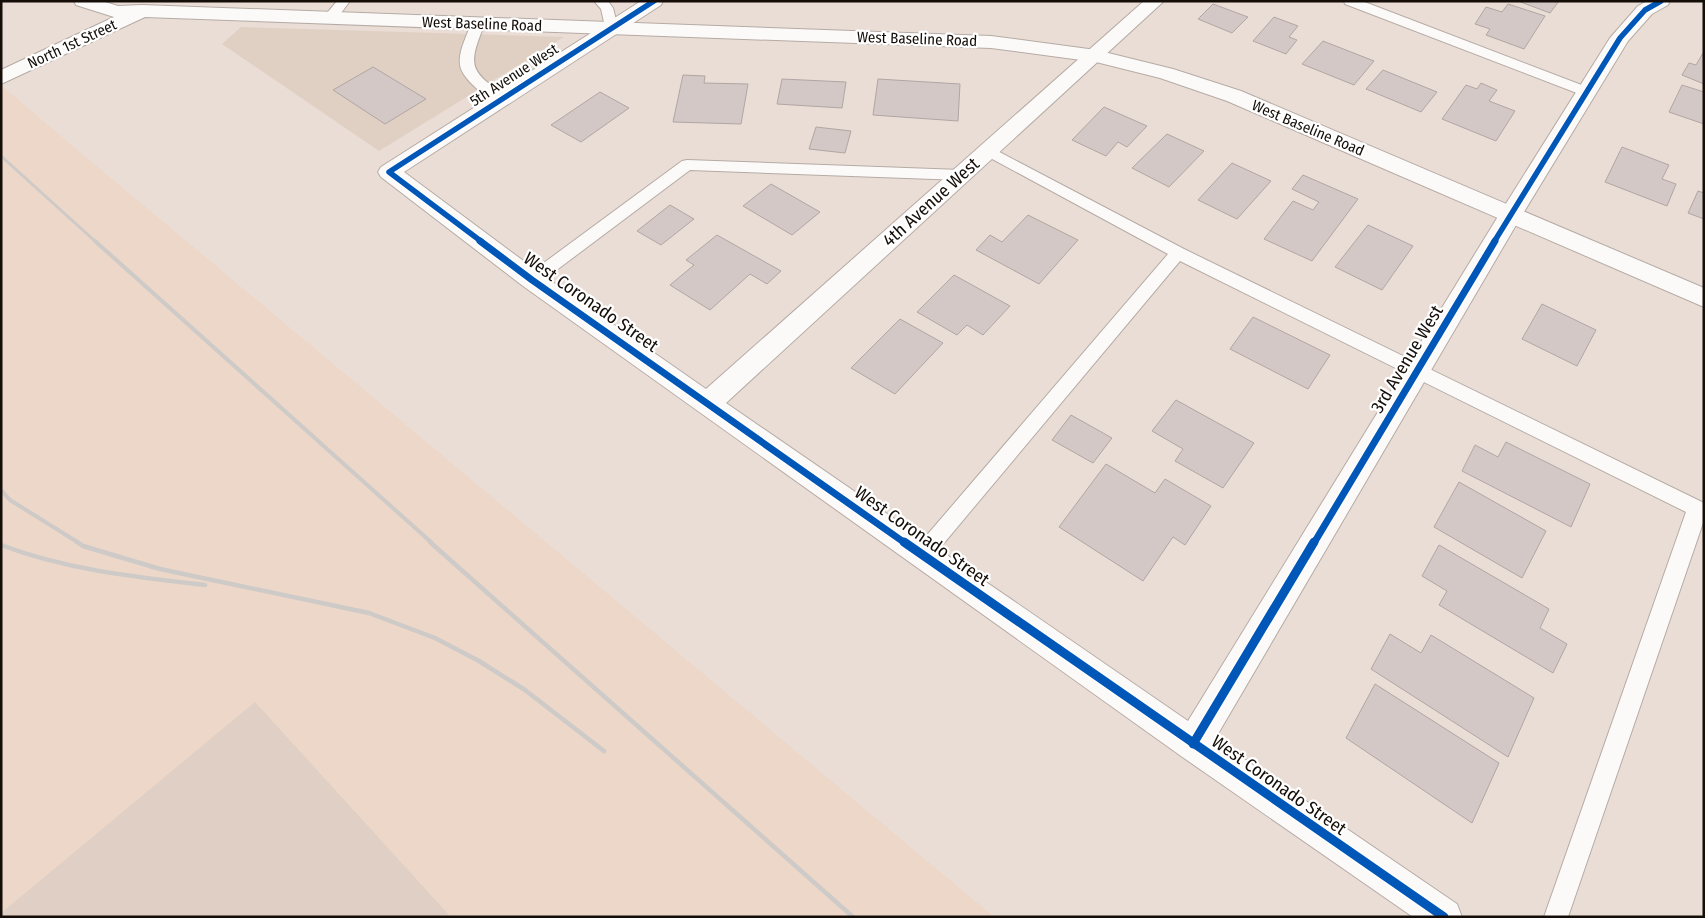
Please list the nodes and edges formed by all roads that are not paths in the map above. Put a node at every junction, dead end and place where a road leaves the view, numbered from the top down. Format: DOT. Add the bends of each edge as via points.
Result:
graph roads {
  1 [pos="83,1"];
  2 [pos="163,1"];
  3 [pos="344,1"];
  4 [pos="600,1"];
  5 [pos="654,1"];
  6 [pos="1155,1"];
  7 [pos="1350,1"];
  8 [pos="1661,1"];
  9 [pos="142,11"];
  10 [pos="330,18"];
  11 [pos="478,23"];
  12 [pos="611,28"];
  13 [pos="1096,56"];
  14 [pos="1,78"];
  15 [pos="1587,92"];
  16 [pos="502,99"];
  17 [pos="988,151"];
  18 [pos="389,172"];
  19 [pos="961,175"];
  20 [pos="1510,216"];
  21 [pos="1178,253"];
  22 [pos="532,280"];
  23 [pos="1704,298"];
  24 [pos="1417,372"];
  25 [pos="708,403"];
  26 [pos="1701,511"];
  27 [pos="922,555"];
  28 [pos="1193,744"];
  29 [pos="1444,917"];
  30 [pos="1556,917"];
  1 -- 9 [label="street, West Baseline Road" via="116,12"];
  2 -- 9 [label="street, North 1st Street"];
  3 -- 10 [label="lane"];
  4 -- 12 [label="lane" via="607,8"];
  5 -- 12 [label="street, 5th Avenue West"];
  6 -- 13 [label="street, 4th Avenue West"];
  7 -- 15 [label="lane"];
  8 -- 15 [label="street, 3rd Avenue West" via="1645,10 1620,38"];
  9 -- 10 [label="street, West Baseline Road"];
  9 -- 14 [label="street, North 1st Street"];
  10 -- 11 [label="street, West Baseline Road"];
  11 -- 12 [label="street, West Baseline Road"];
  11 -- 16 [label="lane" via="467,49 467,66 473,78"];
  12 -- 13 [label="street, West Baseline Road" via="991,42"];
  12 -- 16 [label="street, 5th Avenue West"];
  13 -- 17 [label="street, 4th Avenue West"];
  13 -- 20 [label="street, West Baseline Road" via="1166,73 1234,96"];
  15 -- 20 [label="street, 3rd Avenue West"];
  16 -- 18 [label="street, 5th Avenue West"];
  17 -- 19 [label="street, 4th Avenue West"];
  17 -- 21 [label="lane"];
  18 -- 22 [label="street, West Coronado Street"];
  19 -- 22 [label="lane" via="687,165"];
  19 -- 25 [label="street, 4th Avenue West"];
  20 -- 23 [label="street, West Baseline Road"];
  20 -- 24 [label="street, 3rd Avenue West"];
  21 -- 24 [label="lane"];
  21 -- 27 [label="lane"];
  22 -- 25 [label="street, West Coronado Street"];
  24 -- 26 [label="lane"];
  24 -- 28 [label="street, 3rd Avenue West"];
  25 -- 27 [label="street, West Coronado Street"];
  26 -- 30 [label="lane"];
  27 -- 28 [label="street, West Coronado Street"];
  28 -- 29 [label="street, West Coronado Street"];
}
